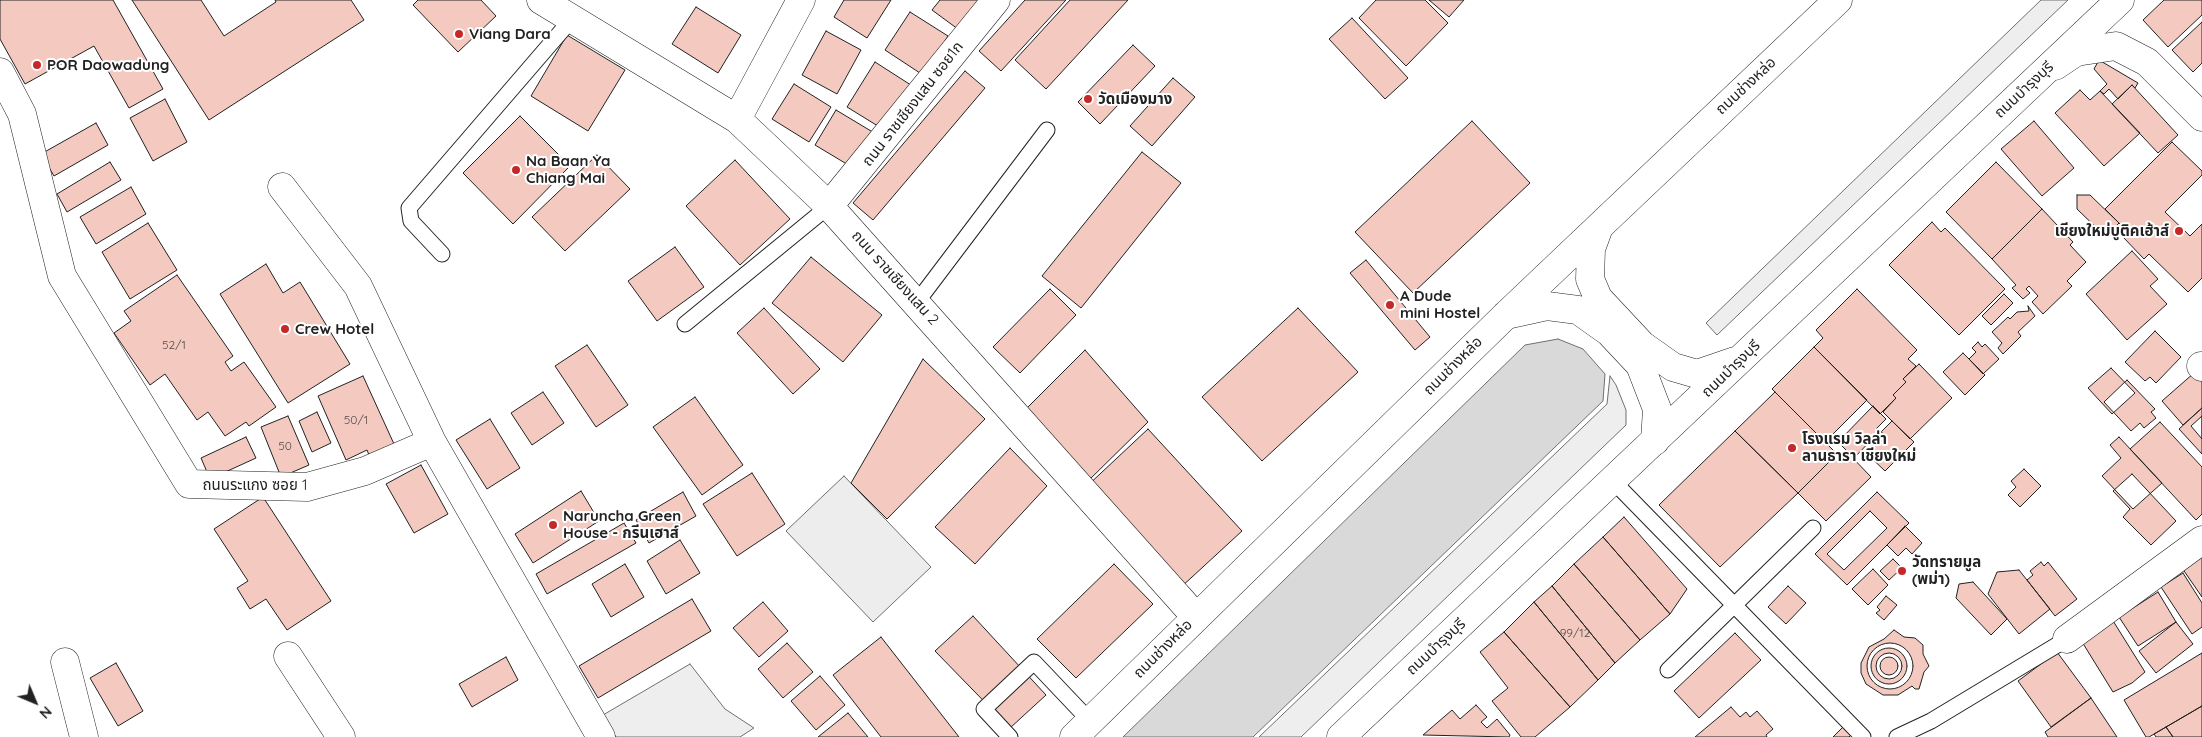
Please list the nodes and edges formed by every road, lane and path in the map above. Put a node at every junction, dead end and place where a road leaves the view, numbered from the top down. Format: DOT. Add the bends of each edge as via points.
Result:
graph roads {
  1 [pos="541,0"];
  2 [pos="801,0"];
  3 [pos="996,0"];
  4 [pos="1838,0"];
  5 [pos="2120,0"];
  6 [pos="571,20"];
  7 [pos="0,72"];
  8 [pos="2034,80"];
  9 [pos="2202,117"];
  10 [pos="737,119"];
  11 [pos="1047,130"];
  12 [pos="282,187"];
  13 [pos="830,206"];
  14 [pos="1599,226"];
  15 [pos="442,254"];
  16 [pos="917,302"];
  17 [pos="1506,314"];
  18 [pos="685,324"];
  19 [pos="1743,358"];
  20 [pos="1655,441"];
  21 [pos="432,442"];
  22 [pos="1612,480"];
  23 [pos="1812,528"];
  24 [pos="2202,540"];
  25 [pos="1734,605"];
  26 [pos="1196,617"];
  27 [pos="2067,639"];
  28 [pos="288,656"];
  29 [pos="65,662"];
  30 [pos="1668,670"];
  31 [pos="1082,729"];
  32 [pos="1350,734"];
  33 [pos="84,737"];
  34 [pos="341,737"];
  35 [pos="601,737"];
  36 [pos="1010,737"];
  37 [pos="1863,737"];
  38 [pos="1898,737"];
  1 -- 6 [label="street, ถนน ราชเชียงแสน 2"];
  2 -- 10 [label="street"];
  3 -- 13 [label="street, ถนน ราชเชียงแสน ซอย1ก"];
  4 -- 14 [label="street, ถนนช่างหล่อ"];
  5 -- 8 [label="street, ถนนบำรุงบุรี"];
  6 -- 10 [label="street, ถนน ราชเชียงแสน 2"];
  6 -- 15 [label="lane" via="409,208 411,221"];
  7 -- 21 [label="street, ถนนระแกง ซอย 1" via="22,114 62,276 189,484 307,487 365,471"];
  8 -- 9 [label="street" via="2076,52 2116,46 2147,62"];
  8 -- 19 [label="street, ถนนบำรุงบุรี"];
  10 -- 13 [label="street, ถนน ราชเชียงแสน 2"];
  11 -- 16 [label="lane"];
  12 -- 21 [label="street" via="358,286"];
  13 -- 16 [label="street, ถนน ราชเชียงแสน 2"];
  13 -- 18 [label="lane"];
  14 -- 17 [label="street, ถนนช่างหล่อ"];
  14 -- 19 [label="street" via="1591,249 1590,279 1598,298 1642,345 1673,367 1697,374"];
  16 -- 26 [label="street, ถนน ราชเชียงแสน 2"];
  17 -- 20 [label="street" via="1547,306 1578,310 1609,332 1640,365 1657,409"];
  17 -- 26 [label="street, ถนนช่างหล่อ"];
  19 -- 20 [label="street, ถนนบำรุงบุรี"];
  20 -- 22 [label="street, ถนนบำรุงบุรี"];
  21 -- 35 [label="street"];
  22 -- 25 [label="lane"];
  22 -- 32 [label="street, ถนนบำรุงบุรี"];
  23 -- 25 [label="lane"];
  24 -- 27 [label="street"];
  25 -- 30 [label="lane"];
  25 -- 37 [label="lane"];
  26 -- 31 [label="street, ถนนช่างหล่อ"];
  27 -- 38 [label="lane" via="1931,721"];
  28 -- 34 [label="street"];
  29 -- 33 [label="street"];
  31 -- 36 [label="lane" via="1034,662 984,709"];
}
